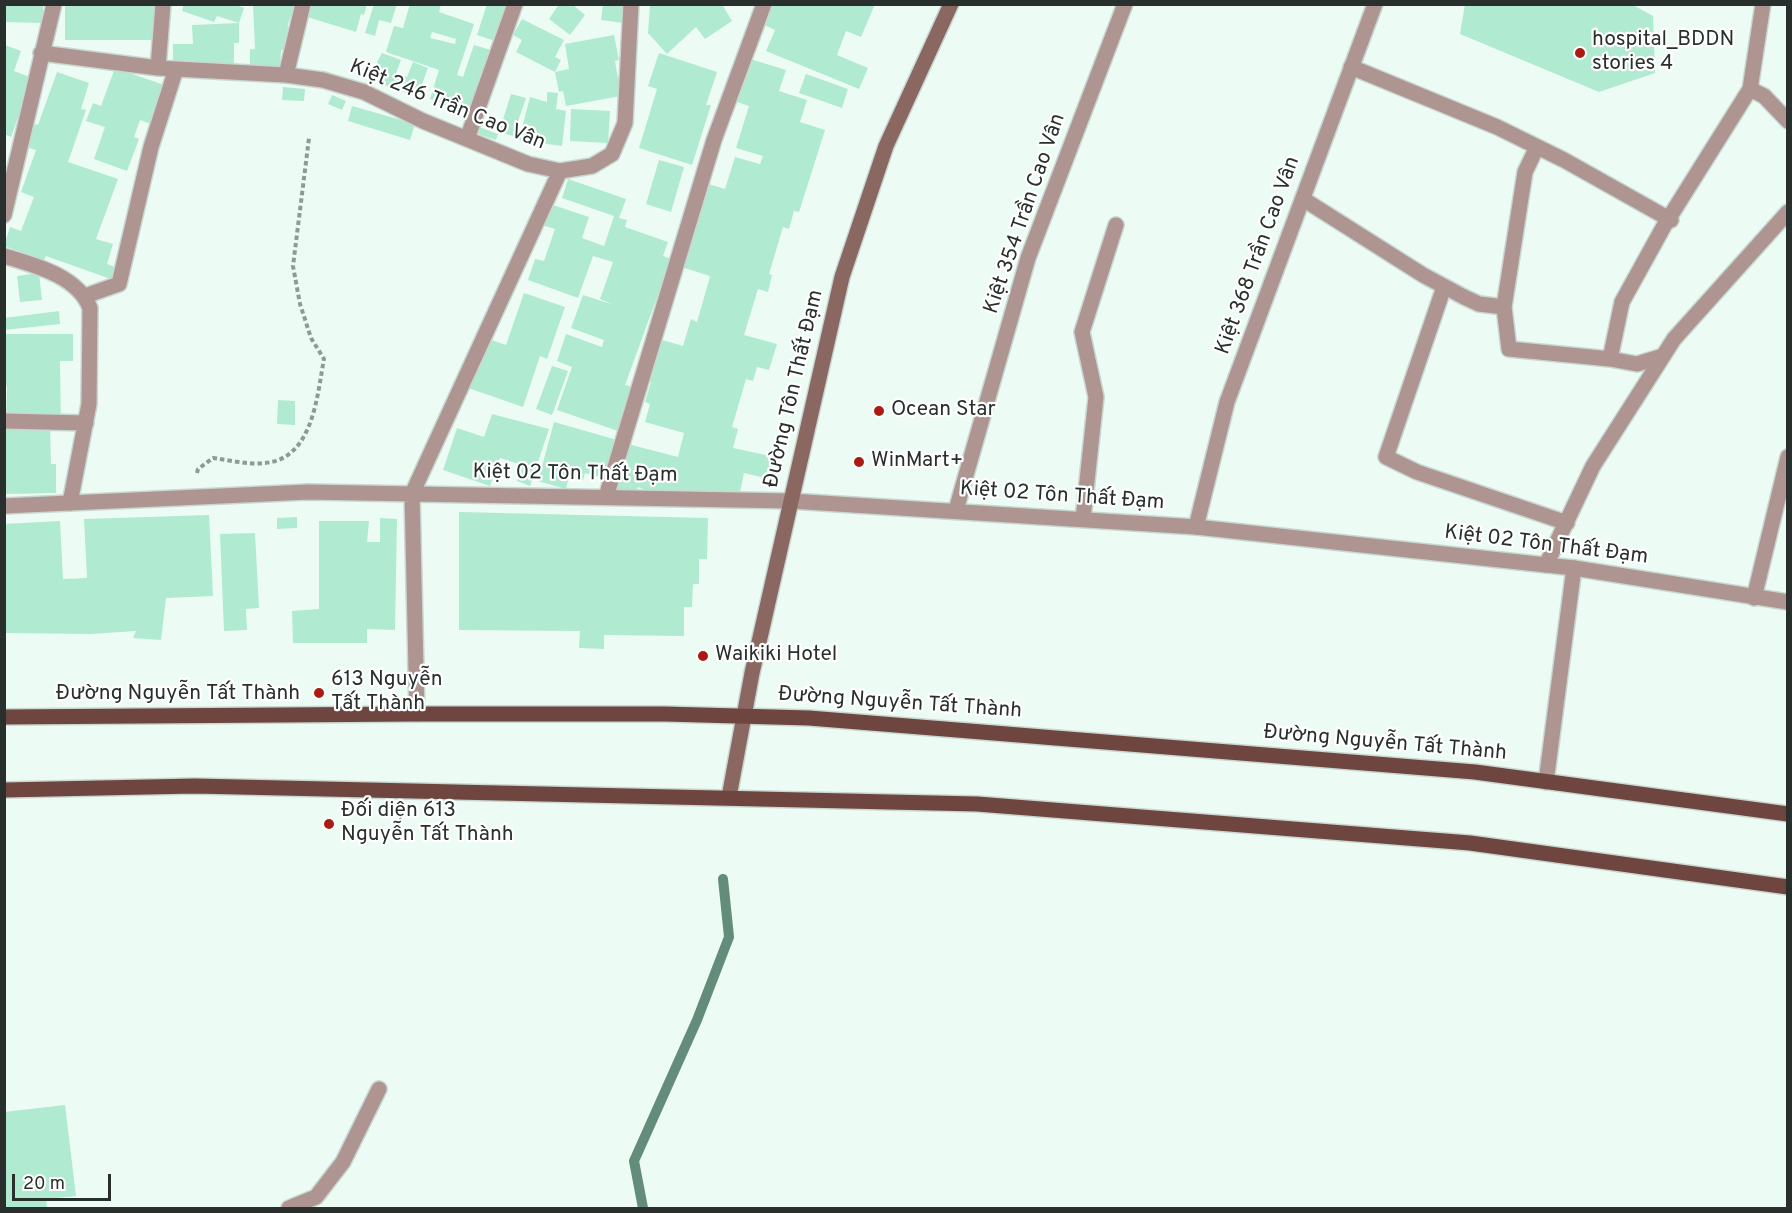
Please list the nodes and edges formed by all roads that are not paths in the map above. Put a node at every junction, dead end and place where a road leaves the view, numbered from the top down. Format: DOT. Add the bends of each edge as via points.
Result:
graph roads {
  1 [pos="54,4"];
  2 [pos="163,4"];
  3 [pos="303,4"];
  4 [pos="515,4"];
  5 [pos="631,4"];
  6 [pos="764,4"];
  7 [pos="951,4"];
  8 [pos="1125,4"];
  9 [pos="1375,4"];
  10 [pos="1763,4"];
  11 [pos="41,53"];
  12 [pos="1351,67"];
  13 [pos="158,68"];
  14 [pos="176,69"];
  15 [pos="286,75"];
  16 [pos="1750,89"];
  17 [pos="1788,121"];
  18 [pos="467,139"];
  19 [pos="1537,147"];
  20 [pos="561,171"];
  21 [pos="1303,198"];
  22 [pos="4,215"];
  23 [pos="1786,216"];
  24 [pos="1671,220"];
  25 [pos="1116,225"];
  26 [pos="4,256"];
  27 [pos="1444,287"];
  28 [pos="85,296"];
  29 [pos="1504,307"];
  30 [pos="1663,356"];
  31 [pos="1610,359"];
  32 [pos="4,421"];
  33 [pos="86,423"];
  34 [pos="1788,457"];
  35 [pos="412,494"];
  36 [pos="606,496"];
  37 [pos="791,501"];
  38 [pos="70,503"];
  39 [pos="4,506"];
  40 [pos="956,510"];
  41 [pos="1083,519"];
  42 [pos="1567,523"];
  43 [pos="1196,527"];
  44 [pos="1546,565"];
  45 [pos="1574,568"];
  46 [pos="1754,598"];
  47 [pos="1788,602"];
  48 [pos="417,714"];
  49 [pos="744,715"];
  50 [pos="4,717"];
  51 [pos="1546,782"];
  52 [pos="4,790"];
  53 [pos="729,797"];
  54 [pos="1788,814"];
  55 [pos="1788,887"];
  56 [pos="379,1089"];
  57 [pos="289,1209"];
  1 -- 11 [label="street"];
  2 -- 13 [label="street"];
  3 -- 15 [label="street"];
  4 -- 18 [label="street"];
  5 -- 20 [label="street, Kiệt 246 Trần Cao Vân" via="625,123 612,154 592,166"];
  6 -- 36 [label="street" via="714,140"];
  7 -- 37 [label="street, Đường Tôn Thất Đạm" via="886,146 842,277"];
  8 -- 40 [label="street, Kiệt 354 Trần Cao Vân" via="1028,258"];
  9 -- 12 [label="street, Kiệt 368 Trần Cao Vân"];
  10 -- 16 [label="street"];
  11 -- 13 [label="street, Kiệt 246 Trần Cao Vân"];
  11 -- 22 [label="street"];
  12 -- 19 [label="street"];
  12 -- 21 [label="street, Kiệt 368 Trần Cao Vân"];
  13 -- 14 [label="street, Kiệt 246 Trần Cao Vân"];
  14 -- 15 [label="street, Kiệt 246 Trần Cao Vân"];
  14 -- 28 [label="street" via="151,147 119,284"];
  15 -- 18 [label="street, Kiệt 246 Trần Cao Vân" via="323,80 364,93"];
  16 -- 17 [label="street" via="1764,96"];
  16 -- 24 [label="street"];
  18 -- 20 [label="street, Kiệt 246 Trần Cao Vân" via="528,164"];
  19 -- 24 [label="street"];
  19 -- 29 [label="street" via="1526,172"];
  20 -- 35 [label="street"];
  21 -- 27 [label="street"];
  21 -- 43 [label="street, Kiệt 368 Trần Cao Vân" via="1227,402"];
  23 -- 30 [label="street"];
  24 -- 31 [label="street" via="1622,302"];
  25 -- 41 [label="street" via="1082,332 1096,397"];
  26 -- 28 [label="street" via="61,277"];
  27 -- 29 [label="street" via="1479,304"];
  27 -- 42 [label="street" via="1386,457 1417,472"];
  28 -- 33 [label="street" via="91,327"];
  29 -- 31 [label="street" via="1509,349"];
  30 -- 31 [label="street" via="1637,364"];
  30 -- 42 [label="street" via="1593,466"];
  32 -- 33 [label="street"];
  33 -- 38 [label="street"];
  34 -- 46 [label="street"];
  35 -- 36 [label="street, Kiệt 02 Tôn Thất Đạm"];
  35 -- 38 [label="street, Kiệt 02 Tôn Thất Đạm" via="308,492"];
  35 -- 48 [label="street"];
  36 -- 37 [label="street, Kiệt 02 Tôn Thất Đạm"];
  37 -- 40 [label="street, Kiệt 02 Tôn Thất Đạm"];
  37 -- 49 [label="street, Đường Tôn Thất Đạm"];
  38 -- 39 [label="street, Kiệt 02 Tôn Thất Đạm"];
  40 -- 41 [label="street, Kiệt 02 Tôn Thất Đạm"];
  41 -- 43 [label="street, Kiệt 02 Tôn Thất Đạm"];
  42 -- 44 [label="street"];
  43 -- 44 [label="street, Kiệt 02 Tôn Thất Đạm"];
  44 -- 45 [label="street, Kiệt 02 Tôn Thất Đạm"];
  45 -- 46 [label="street, Kiệt 02 Tôn Thất Đạm"];
  45 -- 51 [label="street"];
  46 -- 47 [label="street, Kiệt 02 Tôn Thất Đạm"];
  48 -- 49 [label="main road, Đường Nguyễn Tất Thành"];
  48 -- 50 [label="main road, Đường Nguyễn Tất Thành"];
  49 -- 51 [label="main road, Đường Nguyễn Tất Thành" via="1198,747"];
  49 -- 53 [label="street, Đường Tôn Thất Đạm"];
  51 -- 54 [label="main road, Đường Nguyễn Tất Thành"];
  52 -- 53 [label="main road" via="195,786"];
  53 -- 55 [label="main road" via="977,804 1470,843"];
  56 -- 57 [label="street" via="344,1162 316,1197"];
}
